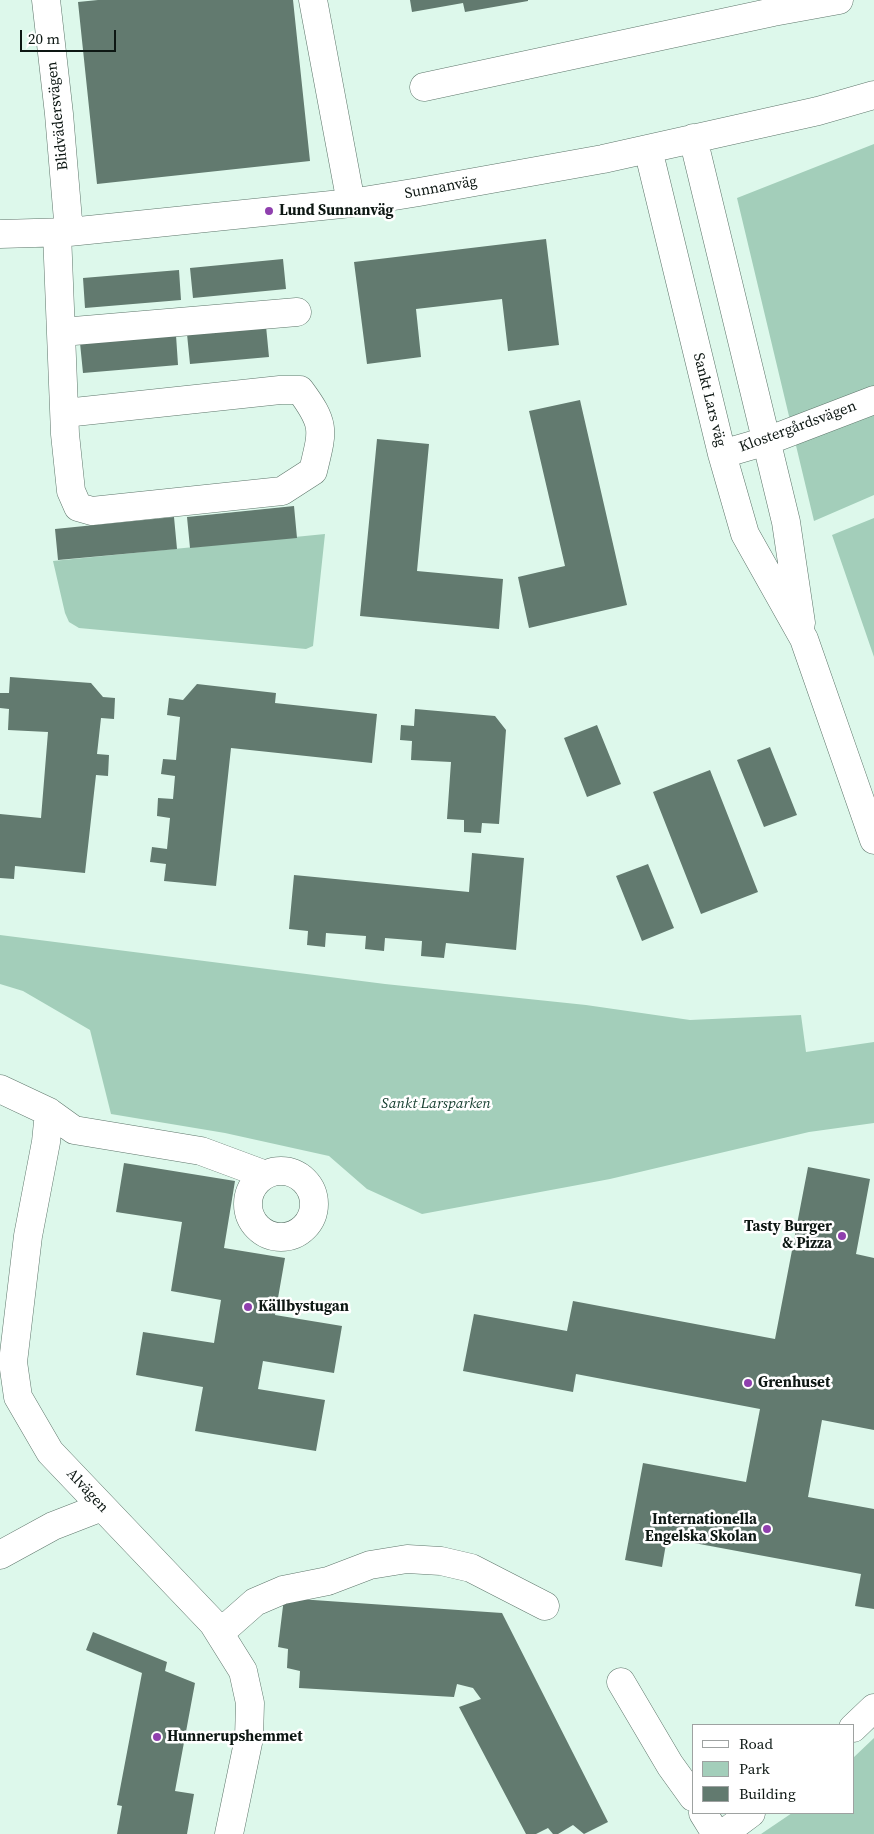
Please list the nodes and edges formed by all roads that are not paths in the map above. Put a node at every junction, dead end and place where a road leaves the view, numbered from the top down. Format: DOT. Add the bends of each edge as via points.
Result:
graph roads {
  1 [pos="46,0"];
  2 [pos="313,0"];
  3 [pos="839,0"];
  4 [pos="424,86"];
  5 [pos="874,95"];
  6 [pos="693,138"];
  7 [pos="648,149"];
  8 [pos="351,203"];
  9 [pos="63,232"];
  10 [pos="0,234"];
  11 [pos="297,312"];
  12 [pos="62,332"];
  13 [pos="874,400"];
  14 [pos="64,413"];
  15 [pos="766,441"];
  16 [pos="722,454"];
  17 [pos="804,639"];
  18 [pos="874,840"];
  19 [pos="0,1089"];
  20 [pos="49,1112"];
  21 [pos="263,1174"];
  22 [pos="102,1507"];
  23 [pos="0,1555"];
  24 [pos="545,1606"];
  25 [pos="221,1632"];
  26 [pos="621,1682"];
  27 [pos="874,1708"];
  28 [pos="854,1727"];
  29 [pos="692,1796"];
  30 [pos="704,1814"];
  31 [pos="750,1814"];
  32 [pos="229,1834"];
  33 [pos="716,1834"];
  34 [pos="723,1834"];
  1 -- 9 [label="street, Blidvädersvägen" via="59,114"];
  2 -- 8 [label="street"];
  3 -- 4 [label="street"];
  5 -- 6 [label="street, Sunnanväg" via="818,111"];
  6 -- 7 [label="street, Sunnanväg"];
  6 -- 15 [label="street, Sankt Lars väg"];
  7 -- 8 [label="street, Sunnanväg"];
  7 -- 16 [label="street, Sankt Lars väg"];
  8 -- 9 [label="street, Sunnanväg"];
  9 -- 10 [label="street, Sunnanväg"];
  9 -- 12 [label="street, Blidvädersvägen"];
  11 -- 12 [label="street"];
  12 -- 14 [label="street, Blidvädersvägen"];
  13 -- 15 [label="street, Klostergårdsvägen"];
  14 -- 14 [label="street, Blidvädersvägen" via="71,491 78,507 92,512 282,491 313,471 321,440 318,414 300,390"];
  15 -- 16 [label="street, Klostergårdsvägen"];
  15 -- 17 [label="street, Sankt Lars väg" via="786,522"];
  16 -- 17 [label="street, Sankt Lars väg" via="745,534"];
  17 -- 18 [label="street, Sankt Lars väg"];
  19 -- 20 [label="street"];
  20 -- 21 [label="street" via="74,1130 201,1151"];
  20 -- 22 [label="street, Alvägen" via="28,1236 14,1371 18,1397 50,1452"];
  22 -- 23 [label="street" via="53,1526"];
  22 -- 25 [label="street, Alvägen"];
  24 -- 25 [label="street" via="471,1568 441,1561 407,1559 370,1564 328,1581 283,1590 254,1602"];
  25 -- 32 [label="street, Alvägen" via="243,1671 250,1703 249,1738"];
  26 -- 29 [label="street"];
  27 -- 28 [label="street"];
  30 -- 33 [label="street"];
  31 -- 34 [label="street"];
}
